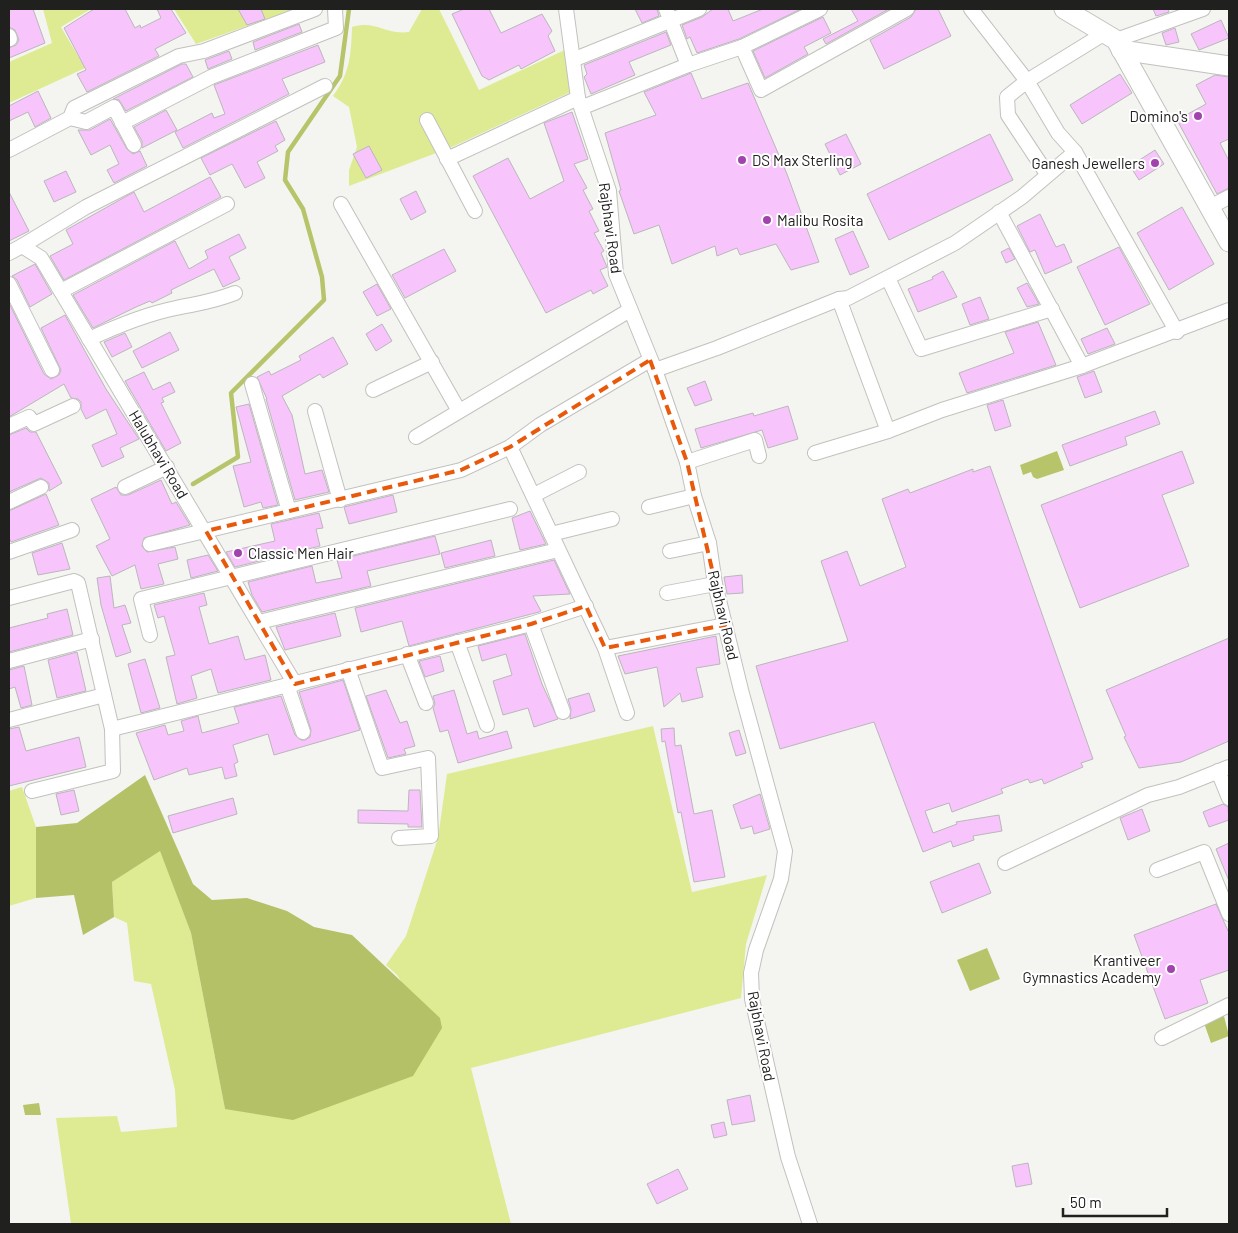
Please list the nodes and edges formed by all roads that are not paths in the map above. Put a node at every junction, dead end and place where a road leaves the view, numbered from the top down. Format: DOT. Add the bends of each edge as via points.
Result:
graph roads {
  1 [pos="315,9"];
  2 [pos="335,9"];
  3 [pos="566,9"];
  4 [pos="699,9"];
  5 [pos="820,9"];
  6 [pos="907,9"];
  7 [pos="971,9"];
  8 [pos="1064,9"];
  9 [pos="1203,9"];
  10 [pos="287,14"];
  11 [pos="668,14"];
  12 [pos="1114,41"];
  13 [pos="742,47"];
  14 [pos="575,59"];
  15 [pos="688,65"];
  16 [pos="1229,66"];
  17 [pos="1027,81"];
  18 [pos="325,86"];
  19 [pos="581,102"];
  20 [pos="70,118"];
  21 [pos="427,120"];
  22 [pos="122,123"];
  23 [pos="134,145"];
  24 [pos="9,150"];
  25 [pos="1075,152"];
  26 [pos="446,159"];
  27 [pos="1048,174"];
  28 [pos="1229,197"];
  29 [pos="227,204"];
  30 [pos="341,204"];
  31 [pos="1210,208"];
  32 [pos="475,211"];
  33 [pos="999,212"];
  34 [pos="1229,242"];
  35 [pos="22,246"];
  36 [pos="9,253"];
  37 [pos="888,278"];
  38 [pos="9,284"];
  39 [pos="61,291"];
  40 [pos="235,293"];
  41 [pos="839,299"];
  42 [pos="1052,309"];
  43 [pos="630,310"];
  44 [pos="1229,310"];
  45 [pos="1177,332"];
  46 [pos="89,339"];
  47 [pos="432,362"];
  48 [pos="653,365"];
  49 [pos="1082,366"];
  50 [pos="52,370"];
  51 [pos="252,384"];
  52 [pos="373,390"];
  53 [pos="73,406"];
  54 [pos="315,410"];
  55 [pos="459,411"];
  56 [pos="9,426"];
  57 [pos="888,431"];
  58 [pos="416,437"];
  59 [pos="510,447"];
  60 [pos="815,453"];
  61 [pos="759,456"];
  62 [pos="687,462"];
  63 [pos="167,467"];
  64 [pos="579,472"];
  65 [pos="41,487"];
  66 [pos="125,487"];
  67 [pos="534,495"];
  68 [pos="694,496"];
  69 [pos="340,500"];
  70 [pos="9,502"];
  71 [pos="649,507"];
  72 [pos="510,509"];
  73 [pos="289,511"];
  74 [pos="612,519"];
  75 [pos="72,530"];
  76 [pos="206,531"];
  77 [pos="552,534"];
  78 [pos="709,543"];
  79 [pos="150,544"];
  80 [pos="558,550"];
  81 [pos="670,551"];
  82 [pos="9,552"];
  83 [pos="231,578"];
  84 [pos="715,584"];
  85 [pos="667,593"];
  86 [pos="9,598"];
  87 [pos="586,606"];
  88 [pos="259,622"];
  89 [pos="531,624"];
  90 [pos="725,625"];
  91 [pos="150,634"];
  92 [pos="92,638"];
  93 [pos="457,642"];
  94 [pos="605,648"];
  95 [pos="407,654"];
  96 [pos="9,661"];
  97 [pos="348,669"];
  98 [pos="291,684"];
  99 [pos="104,695"];
  100 [pos="426,703"];
  101 [pos="563,712"];
  102 [pos="627,713"];
  103 [pos="9,720"];
  104 [pos="487,725"];
  105 [pos="112,729"];
  106 [pos="303,732"];
  107 [pos="1224,769"];
  108 [pos="32,791"];
  109 [pos="1229,798"];
  110 [pos="399,838"];
  111 [pos="1005,863"];
  112 [pos="1157,870"];
  113 [pos="1229,914"];
  114 [pos="1229,1005"];
  115 [pos="1162,1038"];
  116 [pos="810,1224"];
  1 -- 10 [label="street"];
  2 -- 22 [label="street" via="336,28 210,77"];
  3 -- 14 [label="street, Rajbhavi Road"];
  4 -- 11 [label="street"];
  5 -- 13 [label="street"];
  6 -- 13 [label="street" via="761,90"];
  7 -- 17 [label="street"];
  8 -- 12 [label="street"];
  9 -- 12 [label="street"];
  10 -- 20 [label="street" via="204,51 179,56 74,108"];
  11 -- 14 [label="street"];
  11 -- 15 [label="street"];
  12 -- 16 [label="street"];
  12 -- 17 [label="street"];
  12 -- 31 [label="street"];
  13 -- 15 [label="street"];
  14 -- 19 [label="street, Rajbhavi Road"];
  15 -- 19 [label="street"];
  17 -- 25 [label="street" via="1058,133"];
  17 -- 27 [label="street" via="1007,97 1008,116"];
  18 -- 35 [label="street" via="86,207"];
  19 -- 26 [label="street"];
  19 -- 43 [label="street, Rajbhavi Road" via="608,191 616,274"];
  20 -- 22 [label="street" via="86,122 114,107"];
  20 -- 24 [label="street"];
  21 -- 26 [label="street"];
  22 -- 23 [label="street"];
  25 -- 27 [label="street"];
  25 -- 45 [label="street"];
  26 -- 32 [label="street"];
  27 -- 33 [label="street"];
  28 -- 31 [label="street"];
  29 -- 39 [label="street"];
  30 -- 47 [label="street"];
  31 -- 34 [label="street"];
  33 -- 37 [label="street" via="956,243"];
  33 -- 42 [label="street"];
  35 -- 36 [label="street"];
  35 -- 39 [label="street, Halubhavi Road" via="42,258"];
  37 -- 41 [label="street" via="848,298"];
  37 -- 42 [label="street" via="922,349"];
  38 -- 50 [label="street"];
  39 -- 46 [label="street, Halubhavi Road"];
  40 -- 46 [label="street" via="212,302 175,308 120,325"];
  41 -- 48 [label="street" via="717,348"];
  41 -- 57 [label="street"];
  42 -- 49 [label="street"];
  43 -- 48 [label="street, Rajbhavi Road"];
  43 -- 55 [label="street"];
  44 -- 45 [label="street"];
  45 -- 49 [label="street"];
  46 -- 63 [label="street, Halubhavi Road"];
  47 -- 52 [label="street"];
  47 -- 55 [label="street"];
  48 -- 59 [label="street" via="540,425"];
  48 -- 62 [label="street, Rajbhavi Road"];
  49 -- 57 [label="street" via="942,410"];
  51 -- 73 [label="street"];
  53 -- 56 [label="street" via="34,424 29,417"];
  54 -- 69 [label="street"];
  55 -- 58 [label="street"];
  57 -- 60 [label="street"];
  59 -- 67 [label="street"];
  59 -- 69 [label="street" via="461,470"];
  61 -- 62 [label="street" via="755,440"];
  62 -- 68 [label="street, Rajbhavi Road"];
  63 -- 66 [label="street"];
  63 -- 76 [label="street, Halubhavi Road"];
  64 -- 67 [label="street"];
  65 -- 70 [label="street"];
  67 -- 77 [label="street"];
  68 -- 71 [label="street"];
  68 -- 78 [label="street, Rajbhavi Road"];
  69 -- 73 [label="street"];
  72 -- 83 [label="street"];
  73 -- 76 [label="street"];
  74 -- 77 [label="street"];
  75 -- 82 [label="street"];
  76 -- 79 [label="street"];
  76 -- 83 [label="street, Halubhavi Road"];
  77 -- 80 [label="street"];
  78 -- 81 [label="street"];
  78 -- 84 [label="street, Rajbhavi Road"];
  80 -- 87 [label="street"];
  80 -- 88 [label="street"];
  83 -- 88 [label="street, Halubhavi Road"];
  83 -- 91 [label="street" via="141,599"];
  84 -- 85 [label="street"];
  84 -- 90 [label="street, Rajbhavi Road"];
  86 -- 92 [label="street" via="76,582 80,586"];
  87 -- 89 [label="street"];
  87 -- 94 [label="street"];
  88 -- 98 [label="street, Halubhavi Road"];
  89 -- 93 [label="street"];
  89 -- 101 [label="street"];
  90 -- 94 [label="street"];
  90 -- 116 [label="street, Rajbhavi Road" via="785,851 781,879 750,973 752,999 788,1157"];
  92 -- 96 [label="street"];
  92 -- 99 [label="street"];
  93 -- 95 [label="street"];
  93 -- 104 [label="street"];
  94 -- 102 [label="street"];
  95 -- 97 [label="street"];
  95 -- 100 [label="street"];
  97 -- 98 [label="street"];
  97 -- 110 [label="street" via="382,768 428,758 431,836"];
  98 -- 105 [label="street"];
  98 -- 106 [label="street, Halubhavi Road"];
  99 -- 103 [label="street"];
  99 -- 105 [label="street"];
  105 -- 108 [label="street" via="113,771"];
  107 -- 109 [label="street"];
  107 -- 111 [label="street" via="1148,795"];
  112 -- 113 [label="street" via="1204,852"];
  114 -- 115 [label="street"];
}
